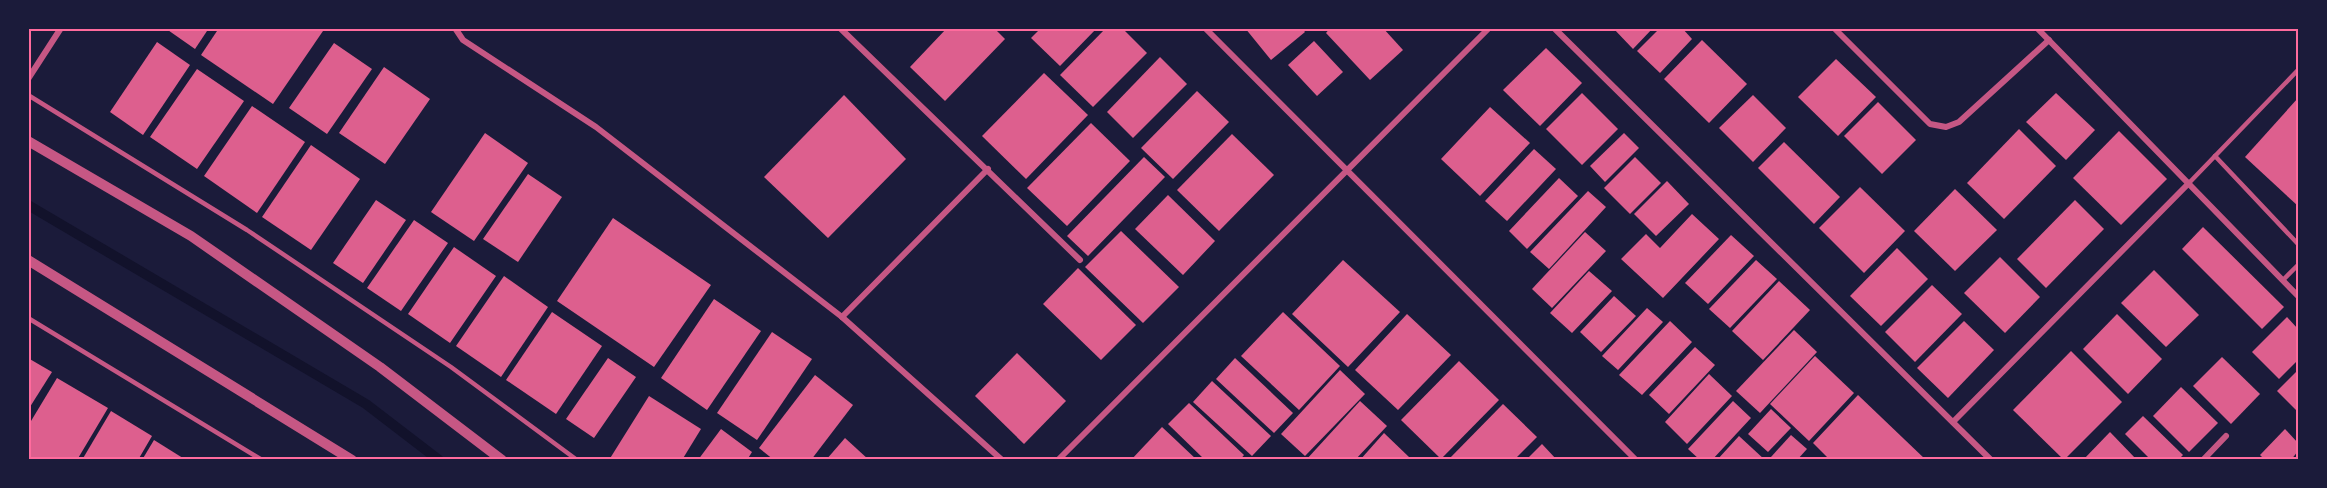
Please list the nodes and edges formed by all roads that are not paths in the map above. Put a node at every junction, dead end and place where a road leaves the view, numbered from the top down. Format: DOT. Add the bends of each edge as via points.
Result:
graph roads {
  1 [pos="61,28"];
  2 [pos="455,28"];
  3 [pos="840,28"];
  4 [pos="1205,28"];
  5 [pos="1489,28"];
  6 [pos="1554,28"];
  7 [pos="1834,28"];
  8 [pos="2037,28"];
  9 [pos="2049,40"];
  10 [pos="2298,70"];
  11 [pos="28,79"];
  12 [pos="28,95"];
  13 [pos="28,141"];
  14 [pos="2215,156"];
  15 [pos="988,168"];
  16 [pos="1349,171"];
  17 [pos="2189,183"];
  18 [pos="2298,244"];
  19 [pos="28,260"];
  20 [pos="1080,260"];
  21 [pos="2298,265"];
  22 [pos="2283,280"];
  23 [pos="2298,296"];
  24 [pos="842,317"];
  25 [pos="28,318"];
  26 [pos="1953,422"];
  27 [pos="2226,436"];
  28 [pos="262,459"];
  29 [pos="352,459"];
  30 [pos="502,459"];
  31 [pos="577,459"];
  32 [pos="1002,459"];
  33 [pos="1058,459"];
  34 [pos="1636,459"];
  35 [pos="1991,459"];
  36 [pos="2204,459"];
  1 -- 11 [label="street"];
  2 -- 24 [label="street" via="463,40 596,127"];
  3 -- 15 [label="street"];
  4 -- 16 [label="street"];
  5 -- 16 [label="street"];
  6 -- 26 [label="street"];
  7 -- 9 [label="street" via="1930,124 1946,127 1959,122"];
  8 -- 9 [label="street"];
  9 -- 17 [label="street"];
  10 -- 14 [label="lane"];
  12 -- 31 [label="lane" via="247,230 451,367"];
  13 -- 30 [label="street" via="191,236 380,367"];
  14 -- 17 [label="lane"];
  14 -- 18 [label="lane"];
  15 -- 20 [label="street"];
  15 -- 24 [label="street"];
  16 -- 33 [label="street"];
  16 -- 34 [label="street"];
  17 -- 22 [label="street"];
  17 -- 26 [label="street"];
  19 -- 29 [label="street"];
  21 -- 22 [label="lane"];
  22 -- 23 [label="street"];
  24 -- 32 [label="street"];
  25 -- 28 [label="lane"];
  26 -- 35 [label="street"];
  27 -- 36 [label="street"];
}
